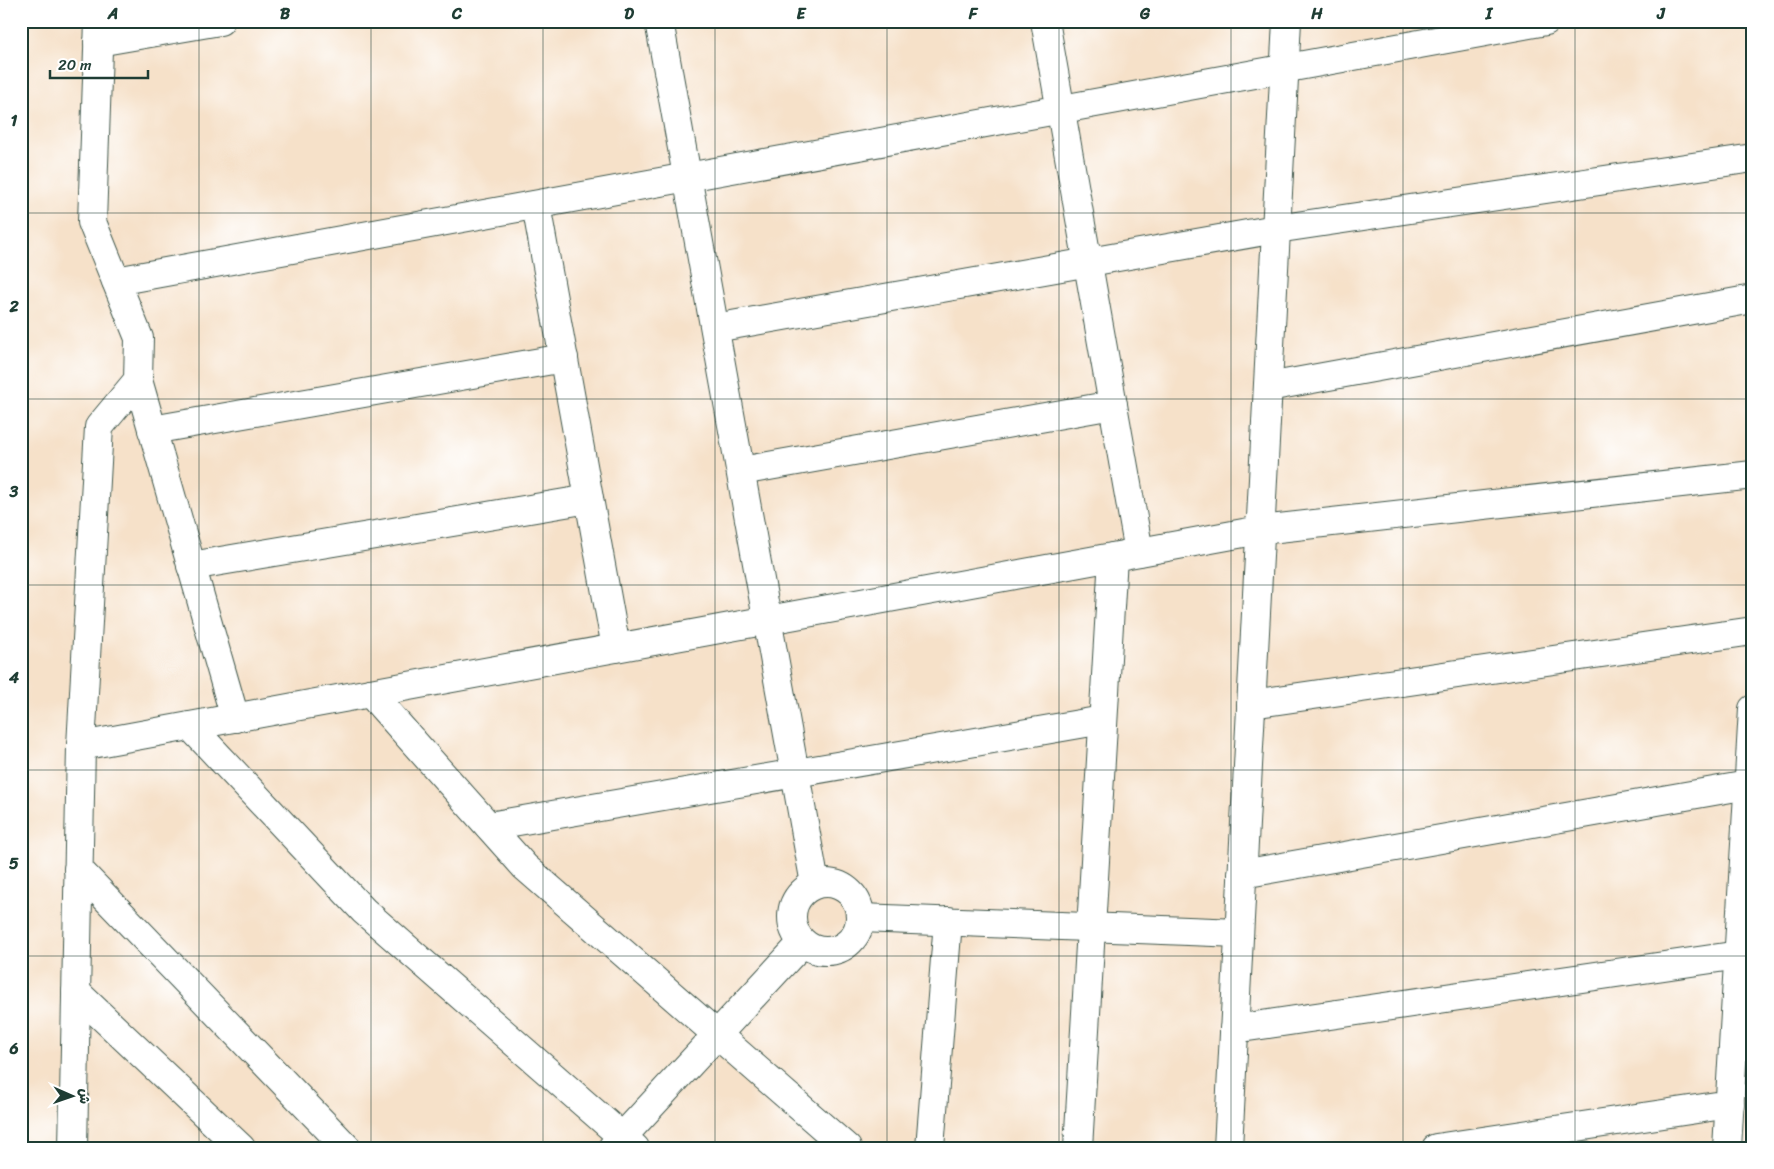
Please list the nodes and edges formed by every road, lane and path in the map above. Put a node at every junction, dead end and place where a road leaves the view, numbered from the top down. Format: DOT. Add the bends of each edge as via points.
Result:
graph roads {
  1 [pos="220,21"];
  2 [pos="660,21"];
  3 [pos="1045,21"];
  4 [pos="1287,21"];
  5 [pos="1546,21"];
  6 [pos="98,32"];
  7 [pos="1285,69"];
  8 [pos="1060,109"];
  9 [pos="1753,158"];
  10 [pos="688,177"];
  11 [pos="536,205"];
  12 [pos="1276,229"];
  13 [pos="1087,263"];
  14 [pos="116,281"];
  15 [pos="1753,299"];
  16 [pos="715,328"];
  17 [pos="564,358"];
  18 [pos="138,380"];
  19 [pos="1268,387"];
  20 [pos="1113,405"];
  21 [pos="152,430"];
  22 [pos="741,472"];
  23 [pos="1753,475"];
  24 [pos="589,499"];
  25 [pos="1260,530"];
  26 [pos="1139,552"];
  27 [pos="1113,557"];
  28 [pos="192,566"];
  29 [pos="768,620"];
  30 [pos="1753,631"];
  31 [pos="616,648"];
  32 [pos="370,693"];
  33 [pos="1251,704"];
  34 [pos="1753,709"];
  35 [pos="235,718"];
  36 [pos="1103,720"];
  37 [pos="190,726"];
  38 [pos="81,746"];
  39 [pos="796,773"];
  40 [pos="1748,785"];
  41 [pos="489,826"];
  42 [pos="1749,834"];
  43 [pos="78,869"];
  44 [pos="1242,874"];
  45 [pos="815,884"];
  46 [pos="861,918"];
  47 [pos="948,921"];
  48 [pos="1091,927"];
  49 [pos="1239,933"];
  50 [pos="802,943"];
  51 [pos="1739,956"];
  52 [pos="76,992"];
  53 [pos="1744,996"];
  54 [pos="1234,1029"];
  55 [pos="717,1034"];
  56 [pos="1730,1104"];
  57 [pos="623,1144"];
  58 [pos="73,1148"];
  59 [pos="242,1148"];
  60 [pos="347,1148"];
  61 [pos="847,1148"];
  62 [pos="930,1148"];
  63 [pos="1078,1148"];
  64 [pos="1228,1148"];
  65 [pos="1436,1148"];
  66 [pos="1727,1148"];
  1 -- 6 [label="street"];
  2 -- 10 [label="street"];
  3 -- 8 [label="street"];
  4 -- 7 [label="street"];
  5 -- 7 [label="street"];
  6 -- 14 [label="street" via="92,222"];
  7 -- 8 [label="street"];
  7 -- 12 [label="street"];
  8 -- 10 [label="street"];
  8 -- 13 [label="street"];
  9 -- 12 [label="street"];
  10 -- 11 [label="street"];
  10 -- 16 [label="street"];
  11 -- 14 [label="street"];
  11 -- 17 [label="street"];
  12 -- 13 [label="street"];
  12 -- 19 [label="street"];
  13 -- 16 [label="street"];
  13 -- 20 [label="street"];
  14 -- 18 [label="street" via="139,338"];
  15 -- 19 [label="street"];
  16 -- 22 [label="street"];
  17 -- 21 [label="street"];
  17 -- 24 [label="street"];
  18 -- 21 [label="street"];
  18 -- 38 [label="street" via="99,427"];
  19 -- 25 [label="street"];
  20 -- 22 [label="street"];
  20 -- 26 [label="street"];
  21 -- 28 [label="street"];
  22 -- 29 [label="street"];
  23 -- 25 [label="street"];
  24 -- 28 [label="street"];
  24 -- 31 [label="street"];
  25 -- 26 [label="street"];
  25 -- 33 [label="street"];
  26 -- 27 [label="street"];
  27 -- 29 [label="street"];
  27 -- 36 [label="street"];
  28 -- 35 [label="street"];
  29 -- 31 [label="street"];
  29 -- 39 [label="street"];
  30 -- 33 [label="street"];
  31 -- 32 [label="street"];
  32 -- 35 [label="street"];
  32 -- 41 [label="street"];
  33 -- 44 [label="street"];
  34 -- 40 [label="street"];
  35 -- 37 [label="street"];
  36 -- 39 [label="street"];
  36 -- 48 [label="street"];
  37 -- 38 [label="street"];
  37 -- 57 [label="street" via="364,911"];
  38 -- 43 [label="street"];
  39 -- 41 [label="street"];
  39 -- 45 [label="street"];
  40 -- 42 [label="street"];
  40 -- 44 [label="street"];
  41 -- 55 [label="street" via="525,867"];
  42 -- 51 [label="street"];
  43 -- 52 [label="street"];
  43 -- 60 [label="street"];
  44 -- 49 [label="street"];
  45 -- 46 [label="street" via="827,882 849,891"];
  45 -- 50 [label="street" via="796,898 792,910 791,922"];
  46 -- 47 [label="street"];
  46 -- 50 [label="street" via="847,945 836,950 812,950"];
  47 -- 48 [label="street"];
  47 -- 62 [label="street"];
  48 -- 49 [label="street"];
  48 -- 63 [label="street"];
  49 -- 54 [label="street"];
  50 -- 55 [label="street"];
  51 -- 53 [label="street"];
  51 -- 54 [label="street"];
  52 -- 58 [label="street"];
  52 -- 59 [label="street"];
  53 -- 56 [label="street"];
  54 -- 64 [label="street"];
  55 -- 57 [label="street"];
  55 -- 61 [label="street"];
  56 -- 65 [label="street"];
  56 -- 66 [label="street"];
}
